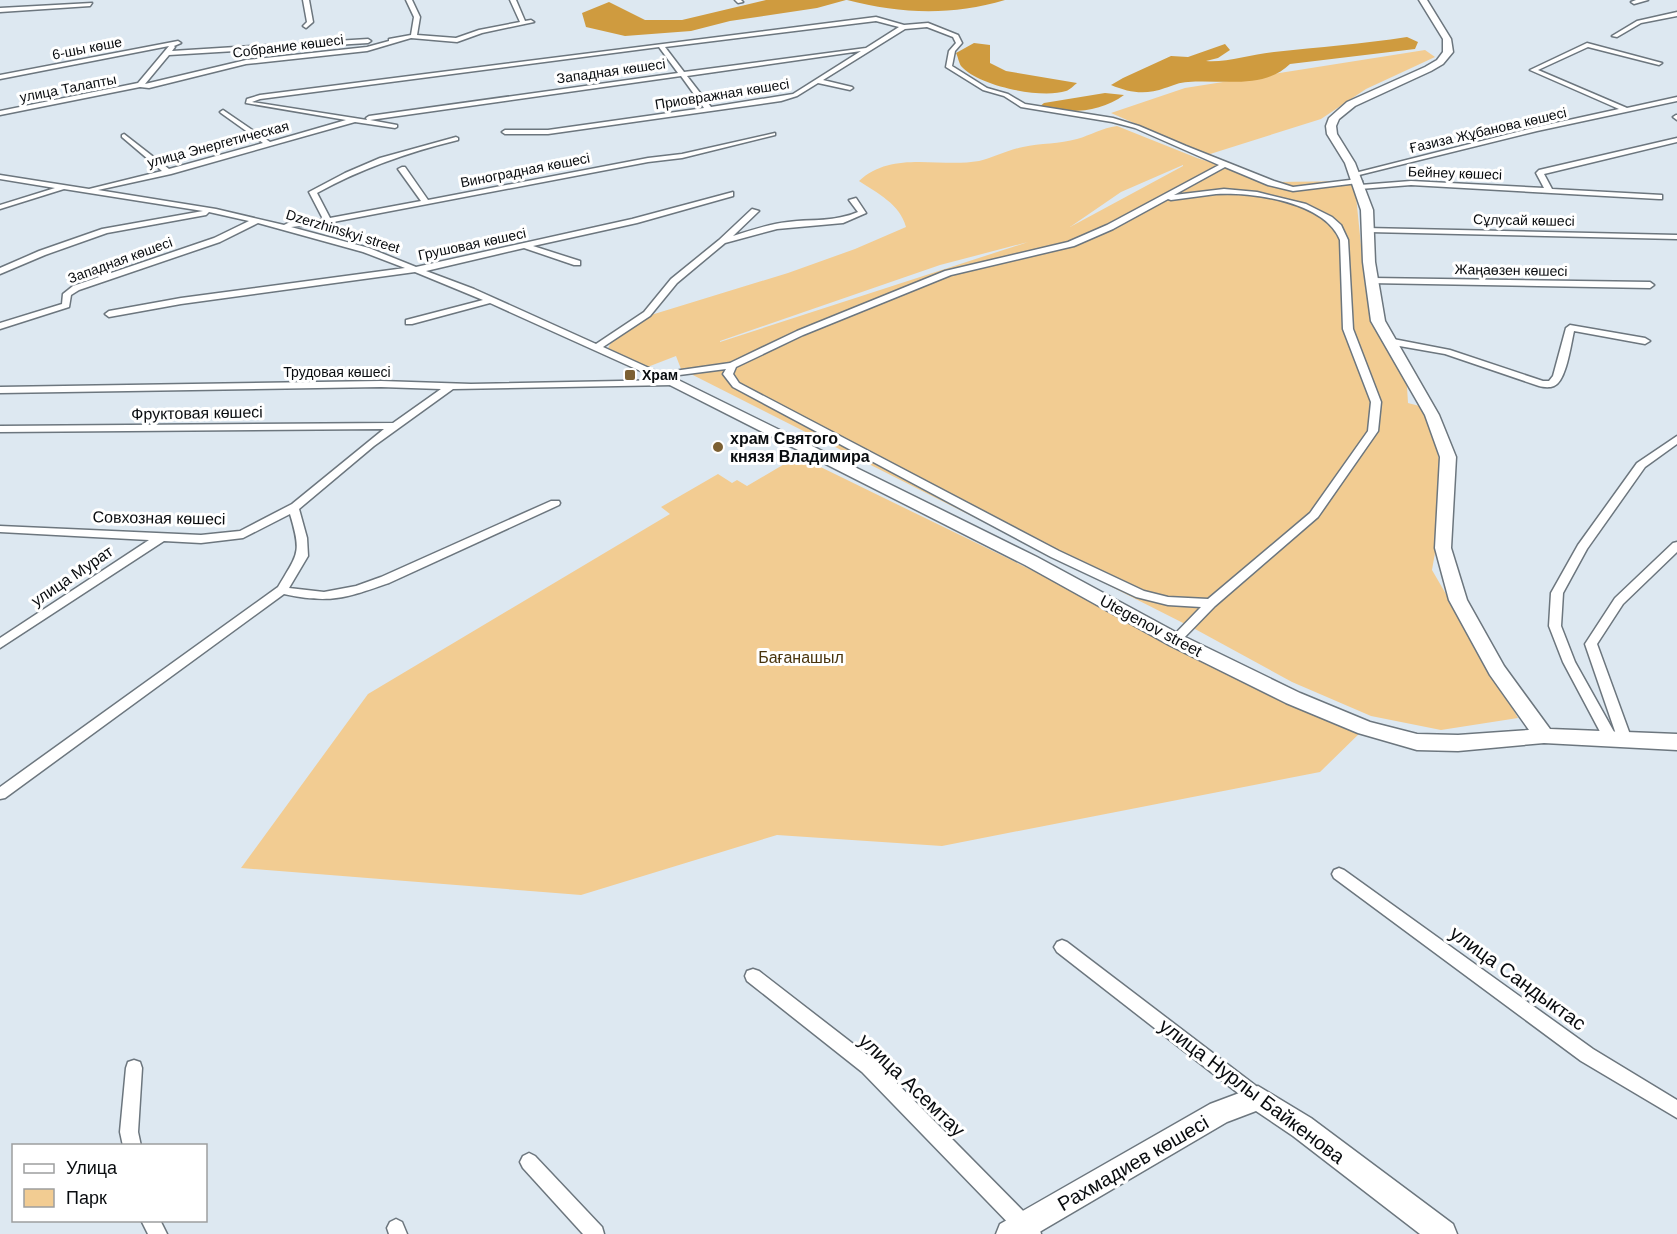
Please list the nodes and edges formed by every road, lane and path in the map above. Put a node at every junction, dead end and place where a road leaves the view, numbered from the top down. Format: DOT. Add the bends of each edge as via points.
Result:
graph roads {
  1 [pos="306,0"];
  2 [pos="409,0"];
  3 [pos="513,0"];
  4 [pos="1423,0"];
  5 [pos="1645,0"];
  6 [pos="1634,2"];
  7 [pos="90,4"];
  8 [pos="0,10"];
  9 [pos="1677,14"];
  10 [pos="531,22"];
  11 [pos="523,23"];
  12 [pos="306,26"];
  13 [pos="904,27"];
  14 [pos="1615,36"];
  15 [pos="414,37"];
  16 [pos="400,40"];
  17 [pos="661,46"];
  18 [pos="869,48"];
  19 [pos="166,53"];
  20 [pos="1659,63"];
  21 [pos="684,75"];
  22 [pos="0,77"];
  23 [pos="817,81"];
  24 [pos="143,86"];
  25 [pos="850,88"];
  26 [pos="1677,99"];
  27 [pos="708,108"];
  28 [pos="1626,110"];
  29 [pos="223,112"];
  30 [pos="0,113"];
  31 [pos="356,120"];
  32 [pos="395,126"];
  33 [pos="505,132"];
  34 [pos="773,134"];
  35 [pos="124,136"];
  36 [pos="456,139"];
  37 [pos="1677,140"];
  38 [pos="269,144"];
  39 [pos="1224,165"];
  40 [pos="402,169"];
  41 [pos="168,172"];
  42 [pos="0,177"];
  43 [pos="1358,181"];
  44 [pos="64,187"];
  45 [pos="86,191"];
  46 [pos="1548,191"];
  47 [pos="729,194"];
  48 [pos="1659,197"];
  49 [pos="853,200"];
  50 [pos="1161,200"];
  51 [pos="426,203"];
  52 [pos="0,207"];
  53 [pos="216,211"];
  54 [pos="755,211"];
  55 [pos="262,221"];
  56 [pos="328,221"];
  57 [pos="281,226"];
  58 [pos="1370,230"];
  59 [pos="1677,237"];
  60 [pos="229,242"];
  61 [pos="722,242"];
  62 [pos="525,246"];
  63 [pos="577,264"];
  64 [pos="417,269"];
  65 [pos="0,271"];
  66 [pos="1372,281"];
  67 [pos="1650,285"];
  68 [pos="491,300"];
  69 [pos="109,314"];
  70 [pos="409,322"];
  71 [pos="0,326"];
  72 [pos="1388,340"];
  73 [pos="1645,341"];
  74 [pos="598,347"];
  75 [pos="732,365"];
  76 [pos="666,380"];
  77 [pos="450,387"];
  78 [pos="0,390"];
  79 [pos="395,426"];
  80 [pos="0,429"];
  81 [pos="1677,439"];
  82 [pos="555,502"];
  83 [pos="293,507"];
  84 [pos="0,529"];
  85 [pos="163,536"];
  86 [pos="1677,546"];
  87 [pos="282,590"];
  88 [pos="1211,603"];
  89 [pos="1175,640"];
  90 [pos="0,644"];
  91 [pos="1544,736"];
  92 [pos="1618,739"];
  93 [pos="1677,742"];
  94 [pos="0,794"];
  95 [pos="1339,874"];
  96 [pos="1062,947"];
  97 [pos="753,976"];
  98 [pos="134,1068"];
  99 [pos="1258,1098"];
  100 [pos="1677,1110"];
  101 [pos="132,1144"];
  102 [pos="529,1162"];
  103 [pos="1022,1231"];
  104 [pos="595,1234"];
  105 [pos="1443,1234"];
  1 -- 12 [label="street" via="310,22"];
  2 -- 15 [label="street" via="417,17"];
  3 -- 11 [label="street"];
  4 -- 43 [label="street" via="1447,39 1448,52 1434,65 1362,98 1334,118 1331,126"];
  5 -- 6 [label="street"];
  7 -- 8 [label="street"];
  9 -- 14 [label="street" via="1639,22"];
  10 -- 11 [label="street"];
  11 -- 15 [label="street" via="457,40"];
  13 -- 17 [label="street" via="867,20"];
  13 -- 18 [label="street, Приовражная көшесі"];
  13 -- 39 [label="street" via="928,25 956,36 959,43 952,51 949,67 1023,106 1137,127"];
  15 -- 16 [label="street"];
  16 -- 19 [label="street"];
  16 -- 24 [label="street, Собрание көшесі" via="367,49 246,62"];
  17 -- 21 [label="street"];
  17 -- 31 [label="street" via="249,100 272,108"];
  18 -- 21 [label="street, Западная көшесі"];
  18 -- 23 [label="street, Приовражная көшесі"];
  19 -- 22 [label="street, 6-шы көше" via="178,43"];
  19 -- 24 [label="street"];
  20 -- 28 [label="street, Ғазиза Жұбанова көшесі" via="1587,45 1533,70"];
  21 -- 27 [label="street"];
  21 -- 31 [label="street, Западная көшесі"];
  23 -- 25 [label="street"];
  23 -- 27 [label="street, Приовражная көшесі" via="795,95"];
  24 -- 30 [label="street, улица Талапты"];
  26 -- 28 [label="street, Ғазиза Жұбанова көшесі"];
  27 -- 33 [label="street, Приовражная көшесі" via="548,132"];
  28 -- 43 [label="street, Ғазиза Жұбанова көшесі"];
  29 -- 38 [label="street"];
  31 -- 32 [label="street"];
  31 -- 38 [label="street, улица Энергетическая"];
  34 -- 51 [label="street, Виноградная көшесі" via="682,156"];
  35 -- 41 [label="street"];
  36 -- 56 [label="street" via="409,149 313,192"];
  37 -- 46 [label="street" via="1542,172"];
  38 -- 41 [label="street, улица Энергетическая"];
  39 -- 43 [label="street" via="1293,189"];
  39 -- 50 [label="street, Трудовая көшесі"];
  40 -- 51 [label="street"];
  41 -- 45 [label="street, улица Энергетическая"];
  42 -- 44 [label="street, Dzerzhinskyi street"];
  43 -- 46 [label="street, Бейнеу көшесі"];
  43 -- 58 [label="street"];
  44 -- 45 [label="street, Dzerzhinskyi street"];
  44 -- 52 [label="street"];
  45 -- 53 [label="street, Dzerzhinskyi street"];
  46 -- 48 [label="street, Бейнеу көшесі"];
  47 -- 62 [label="street, Грушовая көшесі" via="649,218"];
  49 -- 61 [label="street" via="861,213 852,218 762,228"];
  50 -- 75 [label="street, Трудовая көшесі" via="1071,244 948,273 905,289"];
  50 -- 88 [label="street" via="1229,191 1258,194 1306,208 1340,228 1344,240 1348,328 1376,402 1373,431 1314,515"];
  51 -- 56 [label="street, Виноградная көшесі"];
  53 -- 55 [label="street, Dzerzhinskyi street"];
  53 -- 65 [label="street" via="105,231"];
  54 -- 61 [label="street"];
  55 -- 57 [label="street, Dzerzhinskyi street"];
  55 -- 60 [label="street"];
  55 -- 71 [label="street, Западная көшесі" via="76,288 67,294 66,305"];
  56 -- 57 [label="street, Виноградная көшесі"];
  57 -- 64 [label="street, Dzerzhinskyi street"];
  58 -- 59 [label="street, Сұлусай көшесі"];
  58 -- 66 [label="street"];
  61 -- 74 [label="street" via="674,280 647,314"];
  62 -- 63 [label="street"];
  62 -- 64 [label="street, Грушовая көшесі"];
  64 -- 68 [label="street, Dzerzhinskyi street"];
  64 -- 69 [label="street, Грушовая көшесі"];
  66 -- 67 [label="street, Жаңаөзен көшесі"];
  66 -- 72 [label="street" via="1378,321"];
  68 -- 70 [label="street"];
  68 -- 74 [label="street, Dzerzhinskyi street"];
  72 -- 73 [label="street" via="1447,352 1542,384 1552,384 1558,377 1570,328"];
  72 -- 91 [label="street" via="1432,415 1448,457 1443,548 1458,600 1497,670"];
  74 -- 76 [label="street, Dzerzhinskyi street"];
  75 -- 76 [label="street, Трудовая көшесі"];
  75 -- 88 [label="street" via="728,374 736,385 1055,554 1146,596"];
  76 -- 77 [label="street, Трудовая көшесі"];
  76 -- 89 [label="street, Utegenov street" via="1031,561"];
  77 -- 78 [label="street, Трудовая көшесі" via="381,384"];
  77 -- 79 [label="street, Совхозная көшесі"];
  79 -- 80 [label="street, Фруктовая көшесі"];
  79 -- 83 [label="street, Совхозная көшесі"];
  81 -- 92 [label="street" via="1641,465 1582,548 1557,592 1556,626 1569,662"];
  82 -- 87 [label="street" via="385,580 317,596"];
  83 -- 85 [label="street, Совхозная көшесі" via="243,534 201,539"];
  83 -- 87 [label="street" via="303,546 302,558"];
  84 -- 85 [label="street, Совхозная көшесі"];
  85 -- 90 [label="street, улица Мурат"];
  86 -- 92 [label="street" via="1619,601 1591,644"];
  87 -- 94 [label="street"];
  88 -- 89 [label="street"];
  89 -- 91 [label="street, Utegenov street" via="1314,707 1365,728 1417,742"];
  91 -- 92 [label="street, Utegenov street"];
  92 -- 93 [label="street, Utegenov street"];
  95 -- 100 [label="street, улица Сандыктас" via="1587,1055"];
  96 -- 99 [label="street, улица Нурлы Байкенова"];
  97 -- 103 [label="street, улица Асемтау" via="868,1066"];
  98 -- 101 [label="street"];
  99 -- 103 [label="street, Рахмадиев көшесі" via="1219,1113"];
  99 -- 105 [label="street, улица Нурлы Байкенова"];
  102 -- 104 [label="street"];
}
